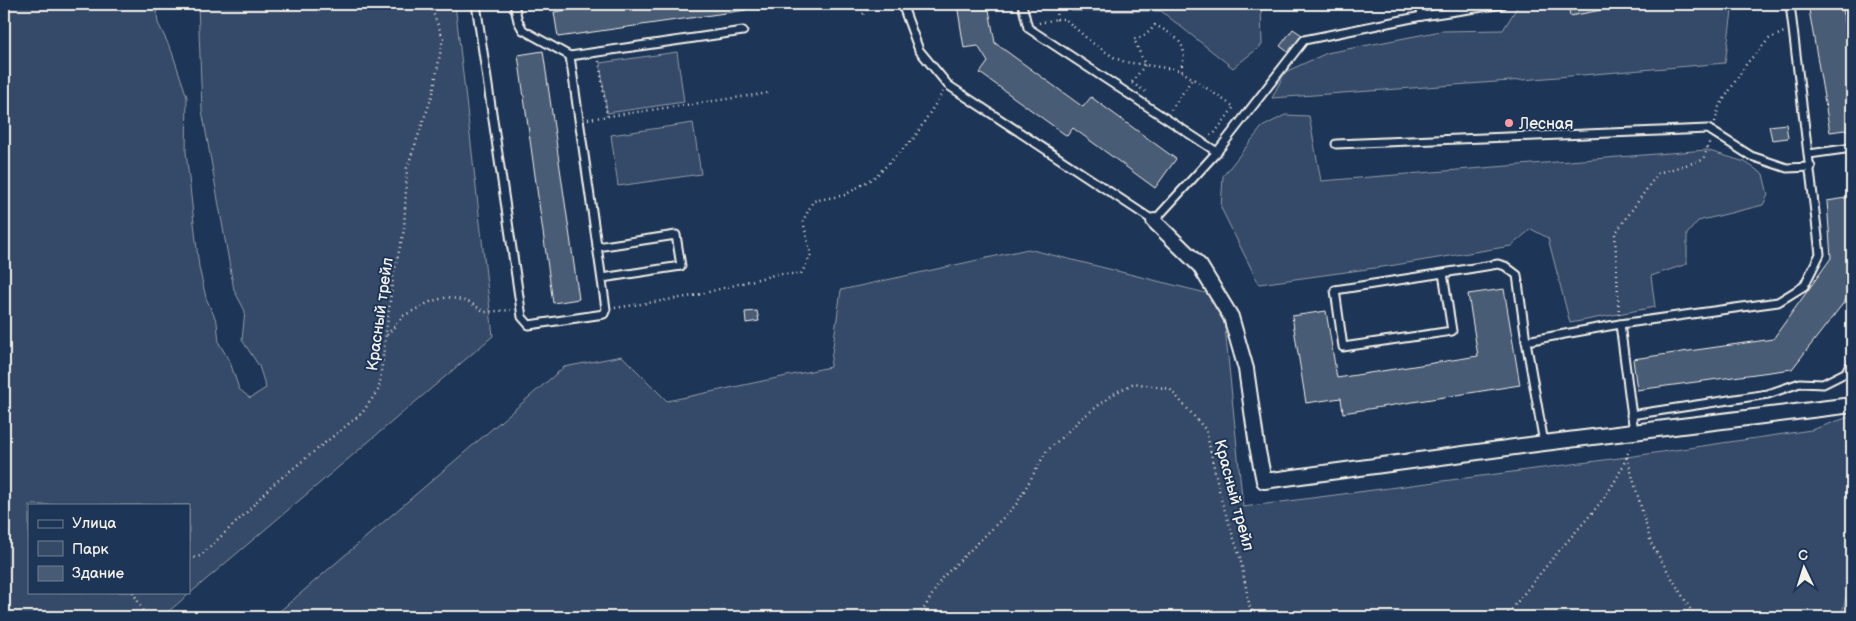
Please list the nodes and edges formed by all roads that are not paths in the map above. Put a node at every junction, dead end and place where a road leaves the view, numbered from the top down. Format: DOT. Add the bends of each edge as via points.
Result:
graph roads {
  1 [pos="476,4"];
  2 [pos="514,4"];
  3 [pos="902,4"];
  4 [pos="1022,4"];
  5 [pos="1420,4"];
  6 [pos="1503,4"];
  7 [pos="1790,4"];
  8 [pos="1422,16"];
  9 [pos="743,31"];
  10 [pos="570,56"];
  11 [pos="1336,144"];
  12 [pos="1852,148"];
  13 [pos="1217,152"];
  14 [pos="1809,154"];
  15 [pos="1810,167"];
  16 [pos="1154,221"];
  17 [pos="597,247"];
  18 [pos="1443,273"];
  19 [pos="602,278"];
  20 [pos="1620,324"];
  21 [pos="1526,341"];
  22 [pos="1852,363"];
  23 [pos="1852,405"];
  24 [pos="1632,415"];
  25 [pos="1634,432"];
  26 [pos="1544,443"];
  1 -- 19 [label="lane" via="524,321 529,325 604,314"];
  2 -- 10 [label="lane" via="523,30"];
  3 -- 16 [label="lane" via="919,50 948,85"];
  4 -- 13 [label="lane" via="1028,28"];
  5 -- 8 [label="lane"];
  6 -- 8 [label="lane"];
  7 -- 14 [label="lane"];
  8 -- 13 [label="lane" via="1304,40"];
  9 -- 10 [label="lane"];
  10 -- 17 [label="lane"];
  11 -- 15 [label="lane" via="1708,129 1751,156 1787,168"];
  12 -- 14 [label="lane"];
  13 -- 16 [label="lane"];
  14 -- 15 [label="lane"];
  15 -- 20 [label="lane" via="1820,254 1804,286 1778,302"];
  16 -- 26 [label="street" via="1200,266 1231,317 1246,369 1264,481"];
  17 -- 19 [label="lane"];
  17 -- 19 [label="lane" via="676,235 680,259 681,266"];
  18 -- 18 [label="lane" via="1452,331 1343,347 1334,290"];
  18 -- 21 [label="lane" via="1498,264 1512,269 1517,275"];
  20 -- 21 [label="lane"];
  20 -- 24 [label="lane"];
  21 -- 26 [label="lane"];
  22 -- 24 [label="lane" via="1845,373 1822,384 1800,383 1768,394"];
  23 -- 25 [label="street"];
  24 -- 25 [label="lane"];
  25 -- 26 [label="street"];
}
